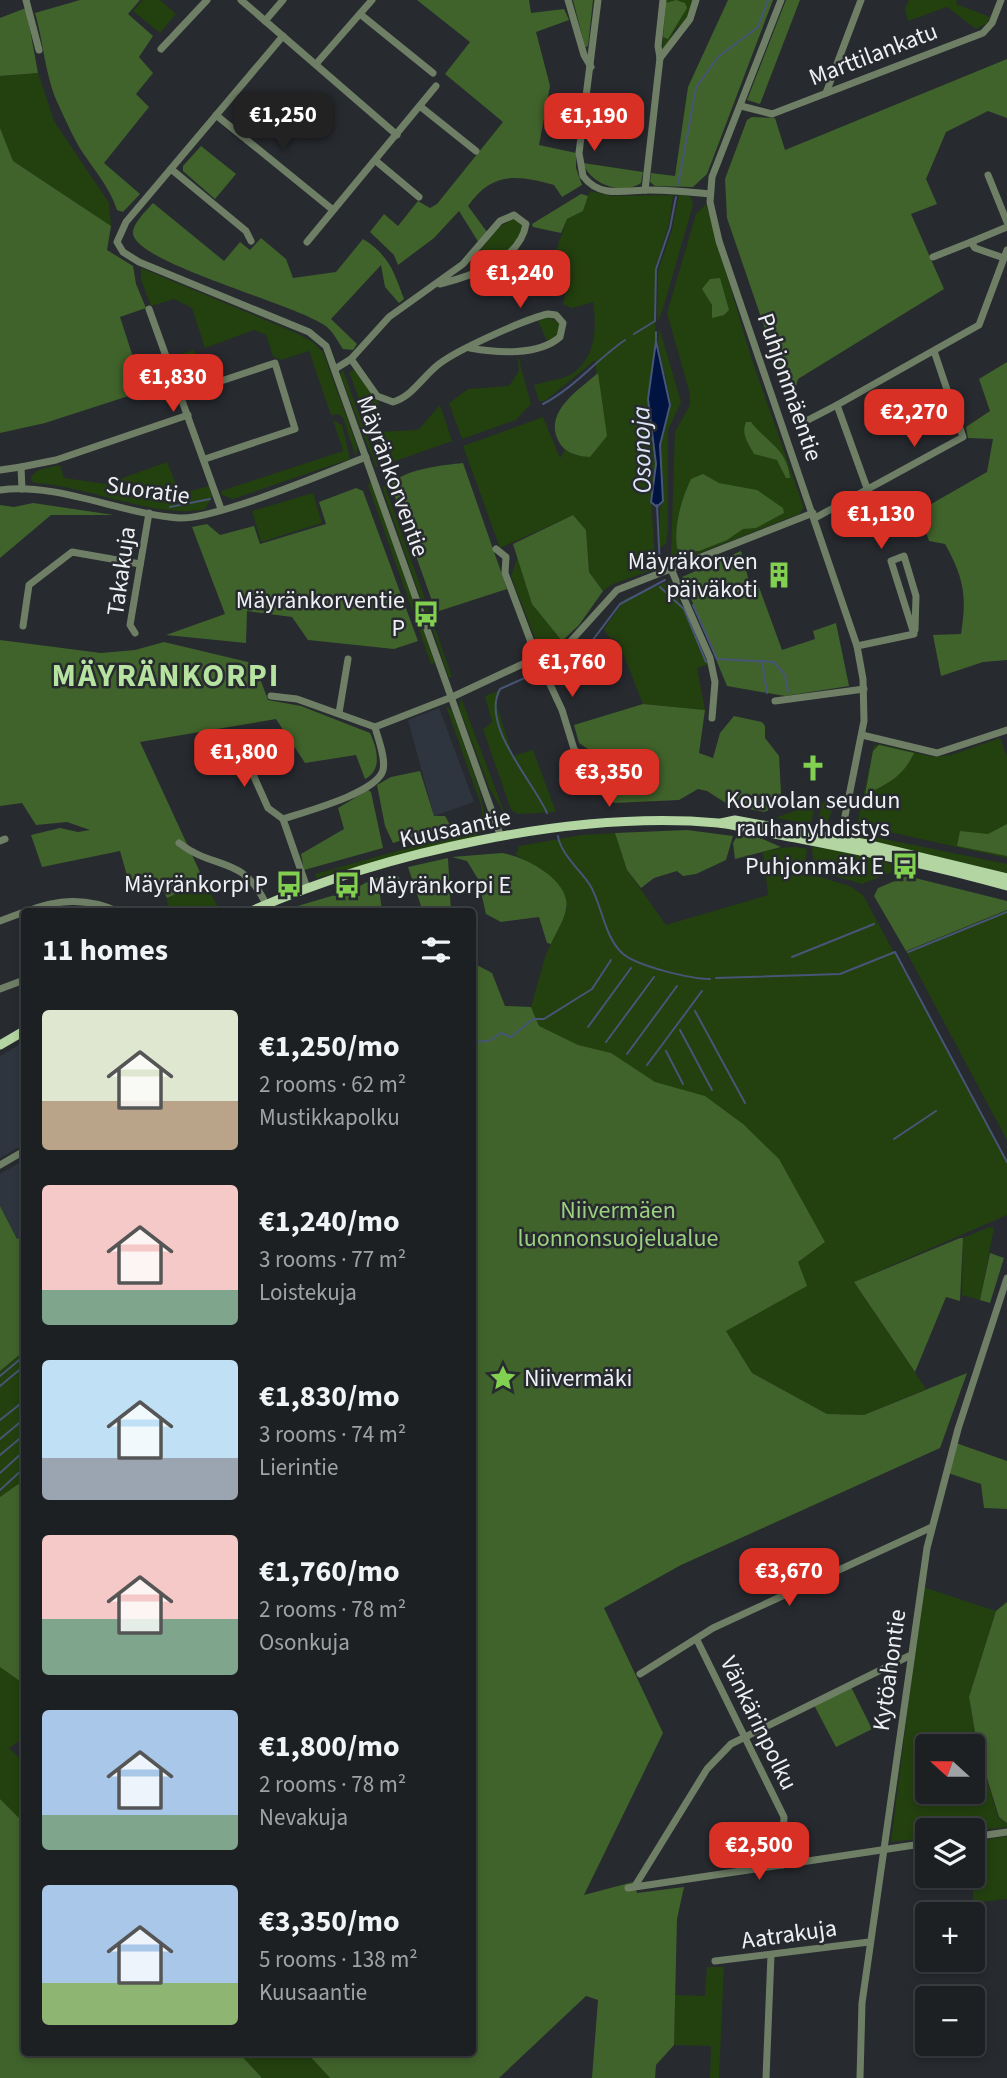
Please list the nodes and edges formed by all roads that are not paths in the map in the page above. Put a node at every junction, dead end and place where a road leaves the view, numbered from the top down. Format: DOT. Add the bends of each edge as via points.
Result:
graph roads {
  1 [pos="26,0"];
  2 [pos="206,0"];
  3 [pos="241,0"];
  4 [pos="283,0"];
  5 [pos="372,0"];
  6 [pos="568,0"];
  7 [pos="598,0"];
  8 [pos="663,0"];
  9 [pos="696,0"];
  10 [pos="781,0"];
  11 [pos="861,0"];
  12 [pos="1001,0"];
  13 [pos="360,14"];
  14 [pos="265,21"];
  15 [pos="283,36"];
  16 [pos="161,49"];
  17 [pos="39,50"];
  18 [pos="660,58"];
  19 [pos="316,64"];
  20 [pos="591,67"];
  21 [pos="433,73"];
  22 [pos="436,86"];
  23 [pos="825,93"];
  24 [pos="421,107"];
  25 [pos="741,107"];
  26 [pos="216,115"];
  27 [pos="397,135"];
  28 [pos="476,151"];
  29 [pos="376,161"];
  30 [pos="171,169"];
  31 [pos="988,175"];
  32 [pos="645,190"];
  33 [pos="710,194"];
  34 [pos="419,197"];
  35 [pos="332,210"];
  36 [pos="1007,222"];
  37 [pos="1007,227"];
  38 [pos="251,242"];
  39 [pos="307,242"];
  40 [pos="971,242"];
  41 [pos="1007,250"];
  42 [pos="933,257"];
  43 [pos="1004,258"];
  44 [pos="440,284"];
  45 [pos="149,309"];
  46 [pos="470,348"];
  47 [pos="934,351"];
  48 [pos="351,359"];
  49 [pos="335,369"];
  50 [pos="182,394"];
  51 [pos="837,405"];
  52 [pos="188,415"];
  53 [pos="808,420"];
  54 [pos="366,457"];
  55 [pos="205,459"];
  56 [pos="21,467"];
  57 [pos="0,470"];
  58 [pos="22,489"];
  59 [pos="0,490"];
  60 [pos="869,491"];
  61 [pos="221,509"];
  62 [pos="149,513"];
  63 [pos="814,516"];
  64 [pos="496,549"];
  65 [pos="140,564"];
  66 [pos="671,569"];
  67 [pos="23,626"];
  68 [pos="915,630"];
  69 [pos="135,633"];
  70 [pos="857,646"];
  71 [pos="538,658"];
  72 [pos="348,659"];
  73 [pos="864,689"];
  74 [pos="271,696"];
  75 [pos="452,697"];
  76 [pos="775,701"];
  77 [pos="339,713"];
  78 [pos="712,718"];
  79 [pos="375,727"];
  80 [pos="1007,730"];
  81 [pos="862,735"];
  82 [pos="246,759"];
  83 [pos="583,759"];
  84 [pos="283,819"];
  85 [pos="501,837"];
  86 [pos="840,842"];
  87 [pos="179,843"];
  88 [pos="1007,878"];
  89 [pos="1007,886"];
  90 [pos="307,888"];
  91 [pos="266,904"];
  92 [pos="37,908"];
  93 [pos="105,908"];
  94 [pos="258,908"];
  95 [pos="21,913"];
  96 [pos="0,921"];
  97 [pos="21,981"];
  98 [pos="0,989"];
  99 [pos="21,1033"];
  100 [pos="0,1045"];
  101 [pos="21,1153"];
  102 [pos="0,1165"];
  103 [pos="1007,1278"];
  104 [pos="932,1527"];
  105 [pos="697,1640"];
  106 [pos="909,1657"];
  107 [pos="640,1674"];
  108 [pos="742,1736"];
  109 [pos="1007,1832"];
  110 [pos="985,1835"];
  111 [pos="915,1845"];
  112 [pos="883,1850"];
  113 [pos="782,1865"];
  114 [pos="869,1942"];
  115 [pos="771,1955"];
  116 [pos="715,1961"];
  117 [pos="766,2078"];
  118 [pos="860,2078"];
  1 -- 17 [label="street"];
  2 -- 16 [label="street"];
  3 -- 14 [label="street"];
  4 -- 14 [label="street"];
  5 -- 13 [label="street"];
  6 -- 20 [label="street"];
  7 -- 20 [label="street"];
  8 -- 18 [label="street"];
  9 -- 18 [label="street" via="690,19"];
  10 -- 25 [label="street, Puhjonmäentie"];
  11 -- 23 [label="street"];
  12 -- 23 [label="street, Marttilankatu" via="983,33"];
  13 -- 19 [label="street"];
  13 -- 21 [label="street"];
  14 -- 15 [label="street"];
  15 -- 19 [label="street"];
  15 -- 26 [label="street"];
  18 -- 32 [label="street"];
  19 -- 27 [label="street"];
  20 -- 32 [label="street" via="579,153 583,176 600,189 621,193"];
  22 -- 24 [label="street"];
  23 -- 25 [label="street, Marttilankatu" via="772,114"];
  24 -- 27 [label="street"];
  24 -- 28 [label="street"];
  25 -- 33 [label="street, Puhjonmäentie" via="723,144"];
  26 -- 30 [label="street"];
  26 -- 35 [label="street"];
  27 -- 29 [label="street"];
  29 -- 34 [label="street"];
  29 -- 35 [label="street"];
  30 -- 38 [label="street" via="246,231"];
  30 -- 49 [label="street, Mäyränkorventie" via="121,228 120,247 172,278 309,332 326,346"];
  31 -- 36 [label="street"];
  32 -- 33 [label="street"];
  33 -- 63 [label="street, Puhjonmäentie" via="719,241"];
  35 -- 39 [label="street"];
  37 -- 40 [label="street"];
  40 -- 42 [label="street"];
  40 -- 43 [label="street" via="975,248"];
  41 -- 43 [label="street"];
  43 -- 47 [label="street" via="979,326"];
  44 -- 44 [label="street" via="507,255 522,237 524,219 514,215 500,221"];
  44 -- 48 [label="street" via="389,317"];
  45 -- 50 [label="street"];
  46 -- 46 [label="street" via="524,351 543,347 560,337 563,323 556,315 543,316"];
  46 -- 48 [label="street" via="441,362 407,396 393,402 377,396"];
  47 -- 51 [label="street"];
  47 -- 60 [label="street" via="963,437"];
  48 -- 49 [label="street"];
  49 -- 54 [label="street, Mäyränkorventie"];
  50 -- 52 [label="street"];
  50 -- 55 [label="street" via="275,363 295,429"];
  51 -- 53 [label="street"];
  51 -- 60 [label="street"];
  52 -- 55 [label="street"];
  52 -- 56 [label="street" via="56,460"];
  54 -- 61 [label="street, Suoratie"];
  54 -- 75 [label="street, Mäyränkorventie"];
  55 -- 61 [label="street"];
  56 -- 57 [label="street"];
  56 -- 58 [label="street"];
  58 -- 59 [label="street, Suoratie"];
  58 -- 62 [label="street, Suoratie"];
  60 -- 63 [label="street"];
  61 -- 62 [label="street, Suoratie" via="186,518"];
  62 -- 65 [label="street, Takakuja"];
  63 -- 66 [label="street"];
  63 -- 70 [label="street, Puhjonmäentie"];
  64 -- 71 [label="street" via="506,557 505,573"];
  65 -- 67 [label="street" via="72,552 29,586"];
  65 -- 69 [label="street, Takakuja" via="131,625"];
  66 -- 71 [label="street" via="612,592 573,640"];
  66 -- 78 [label="street" via="710,658 715,682"];
  68 -- 68 [label="street" via="916,596 904,556 891,561"];
  68 -- 70 [label="street" via="909,637"];
  70 -- 73 [label="street, Puhjonmäentie"];
  71 -- 75 [label="street"];
  71 -- 83 [label="street" via="574,749"];
  72 -- 77 [label="street"];
  73 -- 76 [label="street"];
  73 -- 81 [label="street, Puhjonmäentie"];
  74 -- 77 [label="street"];
  75 -- 79 [label="street"];
  75 -- 85 [label="street, Mäyränkorventie"];
  77 -- 79 [label="street"];
  79 -- 84 [label="street" via="384,765 377,779 335,803"];
  80 -- 81 [label="street" via="937,753"];
  81 -- 86 [label="street, Puhjonmäentie"];
  82 -- 84 [label="street" via="268,808"];
  84 -- 90 [label="street"];
  85 -- 86 [label="main road, Kuusaantie" via="596,824 720,824"];
  85 -- 90 [label="main road, Kuusaantie" via="405,858"];
  86 -- 88 [label="main road, Kuusaantie"];
  86 -- 89 [label="main road, Kuusaantie"];
  87 -- 91 [label="street" via="199,857 237,868 252,880"];
  90 -- 91 [label="main road, Kuusaantie"];
  91 -- 94 [label="main road, Kuusaantie"];
  92 -- 93 [label="street" via="76,900"];
  95 -- 96 [label="street"];
  97 -- 98 [label="street"];
  99 -- 100 [label="main road"];
  101 -- 102 [label="street"];
  103 -- 104 [label="street, Kytöahontie"];
  104 -- 105 [label="street" via="757,1607"];
  104 -- 106 [label="street, Kytöahontie"];
  105 -- 107 [label="street"];
  105 -- 108 [label="street, Vänkärinpolku"];
  106 -- 108 [label="street"];
  106 -- 112 [label="street, Kytöahontie"];
  108 -- 113 [label="street, Vänkärinpolku" via="784,1817"];
  108 -- 113 [label="street" via="708,1769 632,1887"];
  109 -- 110 [label="street"];
  111 -- 112 [label="street"];
  112 -- 113 [label="street"];
  112 -- 114 [label="street, Kytöahontie"];
  114 -- 115 [label="street, Aatrakuja"];
  114 -- 118 [label="street, Kytöahontie"];
  115 -- 116 [label="street, Aatrakuja"];
  115 -- 117 [label="street"];
}
